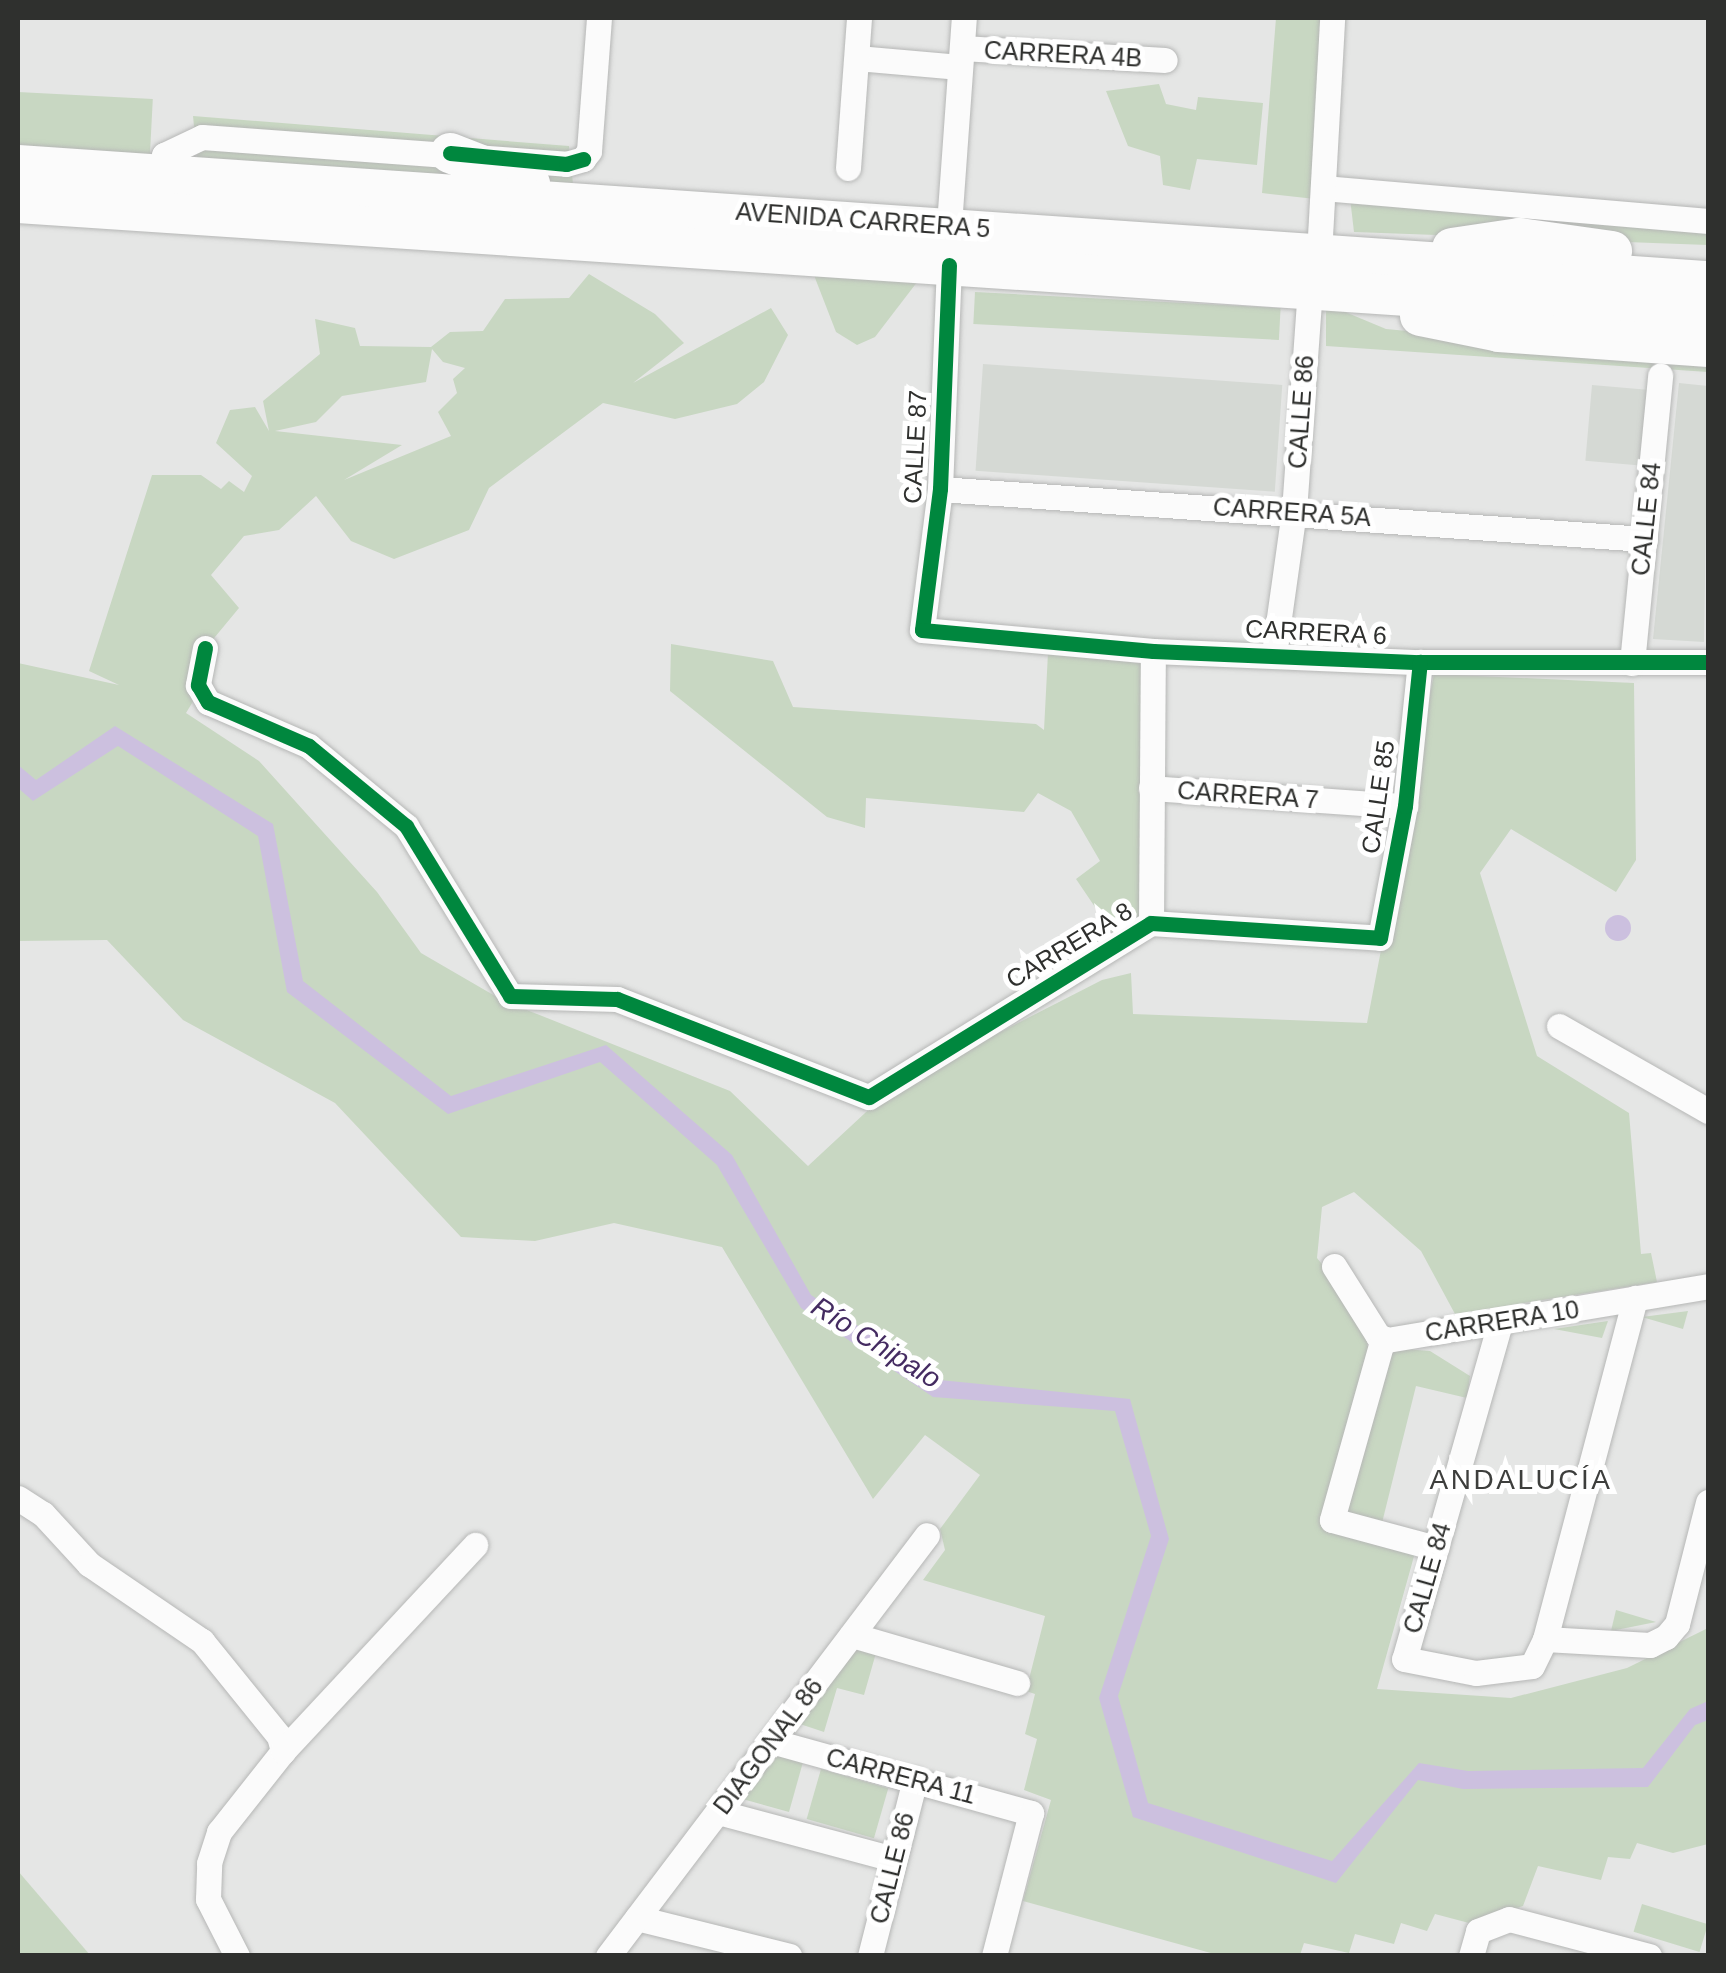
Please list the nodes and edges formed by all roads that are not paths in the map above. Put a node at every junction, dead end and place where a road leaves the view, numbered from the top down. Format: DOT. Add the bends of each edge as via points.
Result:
graph roads {
  1 [pos="599,18"];
  2 [pos="859,18"];
  3 [pos="964,18"];
  4 [pos="1332,18"];
  5 [pos="857,58"];
  6 [pos="961,58"];
  7 [pos="1165,60"];
  8 [pos="450,153"];
  9 [pos="18,165"];
  10 [pos="848,168"];
  11 [pos="1324,188"];
  12 [pos="157,192"];
  13 [pos="566,199"];
  14 [pos="18,203"];
  15 [pos="1708,220"];
  16 [pos="948,225"];
  17 [pos="1708,259"];
  18 [pos="1410,261"];
  19 [pos="950,265"];
  20 [pos="1315,272"];
  21 [pos="1708,281"];
  22 [pos="1366,294"];
  23 [pos="1645,294"];
  24 [pos="1422,316"];
  25 [pos="1708,316"];
  26 [pos="1708,347"];
  27 [pos="1502,362"];
  28 [pos="1660,375"];
  29 [pos="940,488"];
  30 [pos="1294,511"];
  31 [pos="1645,539"];
  32 [pos="922,630"];
  33 [pos="205,648"];
  34 [pos="1154,651"];
  35 [pos="1274,652"];
  36 [pos="1420,662"];
  37 [pos="1708,662"];
  38 [pos="1632,663"];
  39 [pos="1150,788"];
  40 [pos="1405,806"];
  41 [pos="1151,922"];
  42 [pos="1380,938"];
  43 [pos="1559,1026"];
  44 [pos="1708,1111"];
  45 [pos="1334,1266"];
  46 [pos="1708,1286"];
  47 [pos="1635,1298"];
  48 [pos="1500,1323"];
  49 [pos="1383,1338"];
  50 [pos="18,1498"];
  51 [pos="1708,1502"];
  52 [pos="928,1535"];
  53 [pos="475,1545"];
  54 [pos="1436,1548"];
  55 [pos="852,1635"];
  56 [pos="1544,1639"];
  57 [pos="1018,1684"];
  58 [pos="771,1741"];
  59 [pos="283,1751"];
  60 [pos="914,1780"];
  61 [pos="718,1812"];
  62 [pos="894,1859"];
  63 [pos="637,1918"];
  64 [pos="1475,1943"];
  65 [pos="238,1956"];
  66 [pos="608,1956"];
  67 [pos="789,1956"];
  68 [pos="870,1956"];
  69 [pos="994,1956"];
  70 [pos="1649,1956"];
  1 -- 8 [label="street" via="589,151 583,159 566,164"];
  2 -- 5 [label="street"];
  3 -- 6 [label="street"];
  4 -- 11 [label="street, CALLE 86"];
  5 -- 6 [label="street, CARRERA 4B"];
  5 -- 10 [label="street"];
  6 -- 7 [label="street, CARRERA 4B"];
  6 -- 16 [label="street"];
  8 -- 12 [label="street" via="202,137 164,156"];
  8 -- 13 [label="main road"];
  9 -- 12 [label="main road, AVENIDA CARRERA 5"];
  11 -- 15 [label="street"];
  11 -- 20 [label="street, CALLE 86"];
  12 -- 13 [label="main road, AVENIDA CARRERA 5"];
  12 -- 14 [label="main road, AVENIDA CARRERA 5"];
  12 -- 19 [label="main road, AVENIDA CARRERA 5"];
  13 -- 16 [label="main road, AVENIDA CARRERA 5"];
  16 -- 20 [label="main road, AVENIDA CARRERA 5"];
  17 -- 18 [label="main road" via="1518,238"];
  18 -- 20 [label="main road, AVENIDA CARRERA 5"];
  18 -- 23 [label="main road, AVENIDA CARRERA 5"];
  19 -- 20 [label="main road, AVENIDA CARRERA 5"];
  19 -- 29 [label="street, CALLE 87"];
  20 -- 22 [label="main road, AVENIDA CARRERA 5"];
  20 -- 30 [label="street, CALLE 86"];
  21 -- 23 [label="main road, AVENIDA CARRERA 5"];
  22 -- 23 [label="main road, AVENIDA CARRERA 5"];
  22 -- 24 [label="main road, AVENIDA CARRERA 5"];
  23 -- 25 [label="main road, AVENIDA CARRERA 5"];
  24 -- 26 [label="main road, AVENIDA CARRERA 5" via="1499,332"];
  24 -- 27 [label="main road"];
  28 -- 31 [label="street, CALLE 84"];
  29 -- 30 [label="street, CARRERA 5A"];
  29 -- 32 [label="street, CALLE 87"];
  30 -- 31 [label="street, CARRERA 5A"];
  30 -- 35 [label="street, CALLE 86"];
  31 -- 38 [label="street, CALLE 84"];
  32 -- 34 [label="street, CARRERA 6"];
  33 -- 41 [label="street, CARRERA 8" via="198,684 208,702 309,746 406,826 510,996 617,1000 869,1097"];
  34 -- 35 [label="street, CARRERA 6"];
  34 -- 39 [label="street"];
  35 -- 36 [label="street, CARRERA 6"];
  36 -- 38 [label="street, CARRERA 6"];
  36 -- 40 [label="street, CALLE 85"];
  37 -- 38 [label="street, CARRERA 6"];
  39 -- 40 [label="street, CARRERA 7"];
  39 -- 41 [label="street"];
  40 -- 42 [label="street, CALLE 85"];
  41 -- 42 [label="street, CARRERA 8"];
  43 -- 44 [label="street"];
  45 -- 49 [label="street"];
  46 -- 47 [label="street, CARRERA 10"];
  47 -- 48 [label="street, CARRERA 10"];
  47 -- 56 [label="street"];
  48 -- 49 [label="street, CARRERA 10"];
  48 -- 54 [label="street, CALLE 84"];
  49 -- 54 [label="street" via="1332,1520"];
  50 -- 59 [label="street" via="43,1514 89,1564 202,1641 279,1736"];
  51 -- 56 [label="street" via="1677,1624 1666,1637 1650,1644"];
  52 -- 55 [label="street, DIAGONAL 86"];
  53 -- 59 [label="street"];
  54 -- 56 [label="street, CALLE 84" via="1404,1660 1476,1673 1532,1666"];
  55 -- 57 [label="street"];
  55 -- 58 [label="street, DIAGONAL 86"];
  58 -- 60 [label="street, CARRERA 11"];
  58 -- 61 [label="street, DIAGONAL 86"];
  59 -- 65 [label="street" via="219,1832 208,1863 208,1899"];
  60 -- 62 [label="street, CALLE 86"];
  60 -- 69 [label="street, CARRERA 11" via="1031,1813"];
  61 -- 62 [label="street"];
  61 -- 63 [label="street, DIAGONAL 86"];
  62 -- 68 [label="street, CALLE 86"];
  63 -- 66 [label="street, DIAGONAL 86"];
  63 -- 67 [label="street"];
  64 -- 70 [label="street" via="1510,1919"];
}
